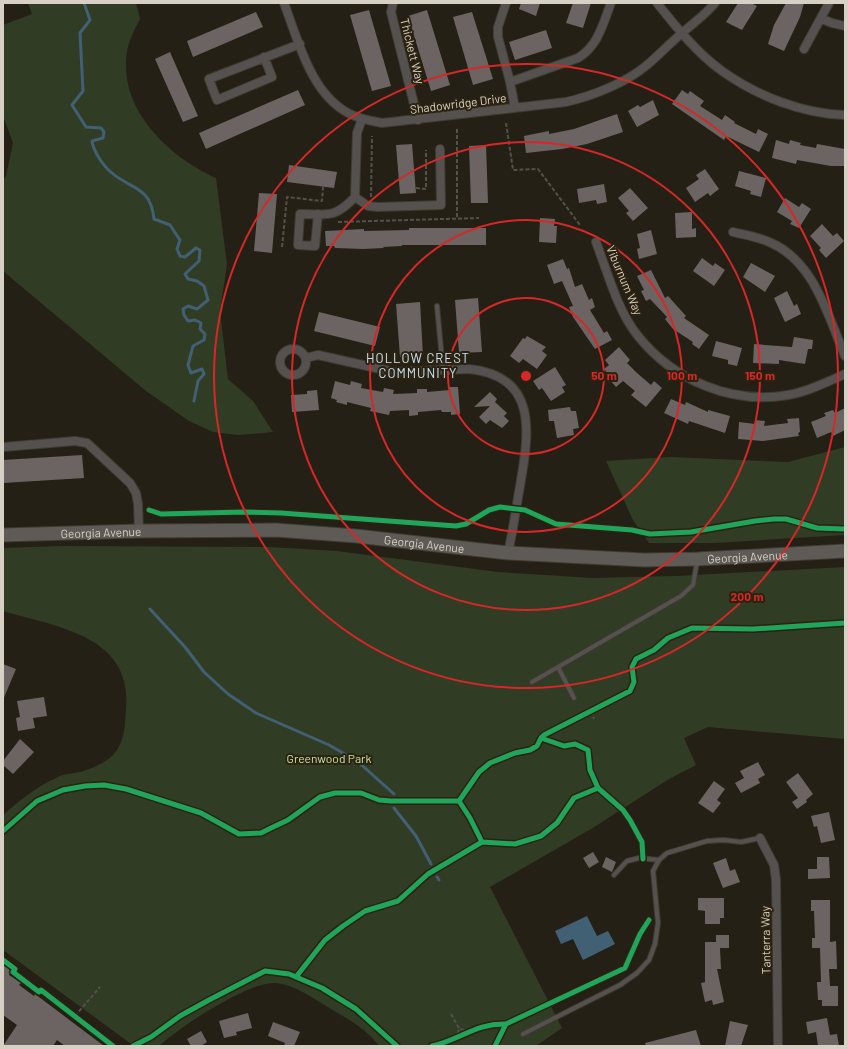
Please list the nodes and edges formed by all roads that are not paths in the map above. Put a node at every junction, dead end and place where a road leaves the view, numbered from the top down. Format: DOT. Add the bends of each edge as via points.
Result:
graph roads {
  1 [pos="284,3"];
  2 [pos="393,3"];
  3 [pos="506,3"];
  4 [pos="611,3"];
  5 [pos="657,3"];
  6 [pos="715,3"];
  7 [pos="829,3"];
  8 [pos="822,19"];
  9 [pos="845,26"];
  10 [pos="681,33"];
  11 [pos="300,44"];
  12 [pos="804,49"];
  13 [pos="264,57"];
  14 [pos="510,82"];
  15 [pos="515,108"];
  16 [pos="845,115"];
  17 [pos="362,119"];
  18 [pos="418,120"];
  19 [pos="440,150"];
  20 [pos="355,197"];
  21 [pos="318,214"];
  22 [pos="733,232"];
  23 [pos="596,242"];
  24 [pos="437,306"];
  25 [pos="845,356"];
  26 [pos="306,358"];
  27 [pos="443,370"];
  28 [pos="845,374"];
  29 [pos="3,447"];
  30 [pos="139,531"];
  31 [pos="3,535"];
  32 [pos="845,551"];
  33 [pos="508,553"];
  34 [pos="698,559"];
  35 [pos="558,667"];
  36 [pos="532,682"];
  37 [pos="574,698"];
  38 [pos="760,838"];
  39 [pos="659,860"];
  40 [pos="614,876"];
  41 [pos="523,1034"];
  42 [pos="778,1046"];
  1 -- 11 [label="street, Shadowridge Drive"];
  2 -- 18 [label="street, Thickett Way" via="391,12"];
  3 -- 14 [label="street" via="498,27 498,36"];
  4 -- 14 [label="street" via="596,43 587,53"];
  5 -- 10 [label="street"];
  6 -- 10 [label="street, Shadowridge Drive"];
  7 -- 8 [label="street"];
  8 -- 9 [label="street"];
  8 -- 12 [label="street"];
  10 -- 15 [label="street, Shadowridge Drive" via="646,67 609,88 588,97 566,102"];
  10 -- 16 [label="street" via="722,71 748,87 805,109"];
  11 -- 13 [label="street"];
  11 -- 17 [label="street, Shadowridge Drive" via="313,77 321,89 348,113"];
  13 -- 13 [label="street" via="209,80 217,100 272,77"];
  14 -- 15 [label="street"];
  15 -- 18 [label="street, Shadowridge Drive"];
  17 -- 18 [label="street, Shadowridge Drive" via="382,123"];
  17 -- 20 [label="street" via="357,133"];
  19 -- 20 [label="street" via="441,205 378,207 368,206"];
  20 -- 21 [label="street" via="334,214"];
  22 -- 25 [label="street" via="769,242 787,252 803,268 815,287"];
  23 -- 28 [label="street, Viburnum Way" via="621,307 638,336 660,359 690,379 720,392 756,397 788,395"];
  24 -- 27 [label="lane"];
  26 -- 27 [label="street" via="318,355 394,372"];
  27 -- 33 [label="street" via="469,369 492,372 511,385 523,405 527,442"];
  29 -- 30 [label="street" via="75,441 87,443 130,483 136,493"];
  30 -- 31 [label="main road, Georgia Avenue"];
  30 -- 33 [label="main road, Georgia Avenue" via="299,531"];
  32 -- 34 [label="main road, Georgia Avenue"];
  33 -- 34 [label="main road, Georgia Avenue" via="644,560"];
  34 -- 35 [label="lane" via="693,585 681,596"];
  35 -- 36 [label="lane"];
  35 -- 37 [label="lane"];
  38 -- 39 [label="lane" via="741,842 708,841 667,853"];
  38 -- 42 [label="street, Tanterra Way" via="774,865 776,880"];
  39 -- 40 [label="lane" via="639,858 627,861"];
  39 -- 41 [label="lane" via="654,871 658,923 655,944 649,960 637,974 620,985"];
}
